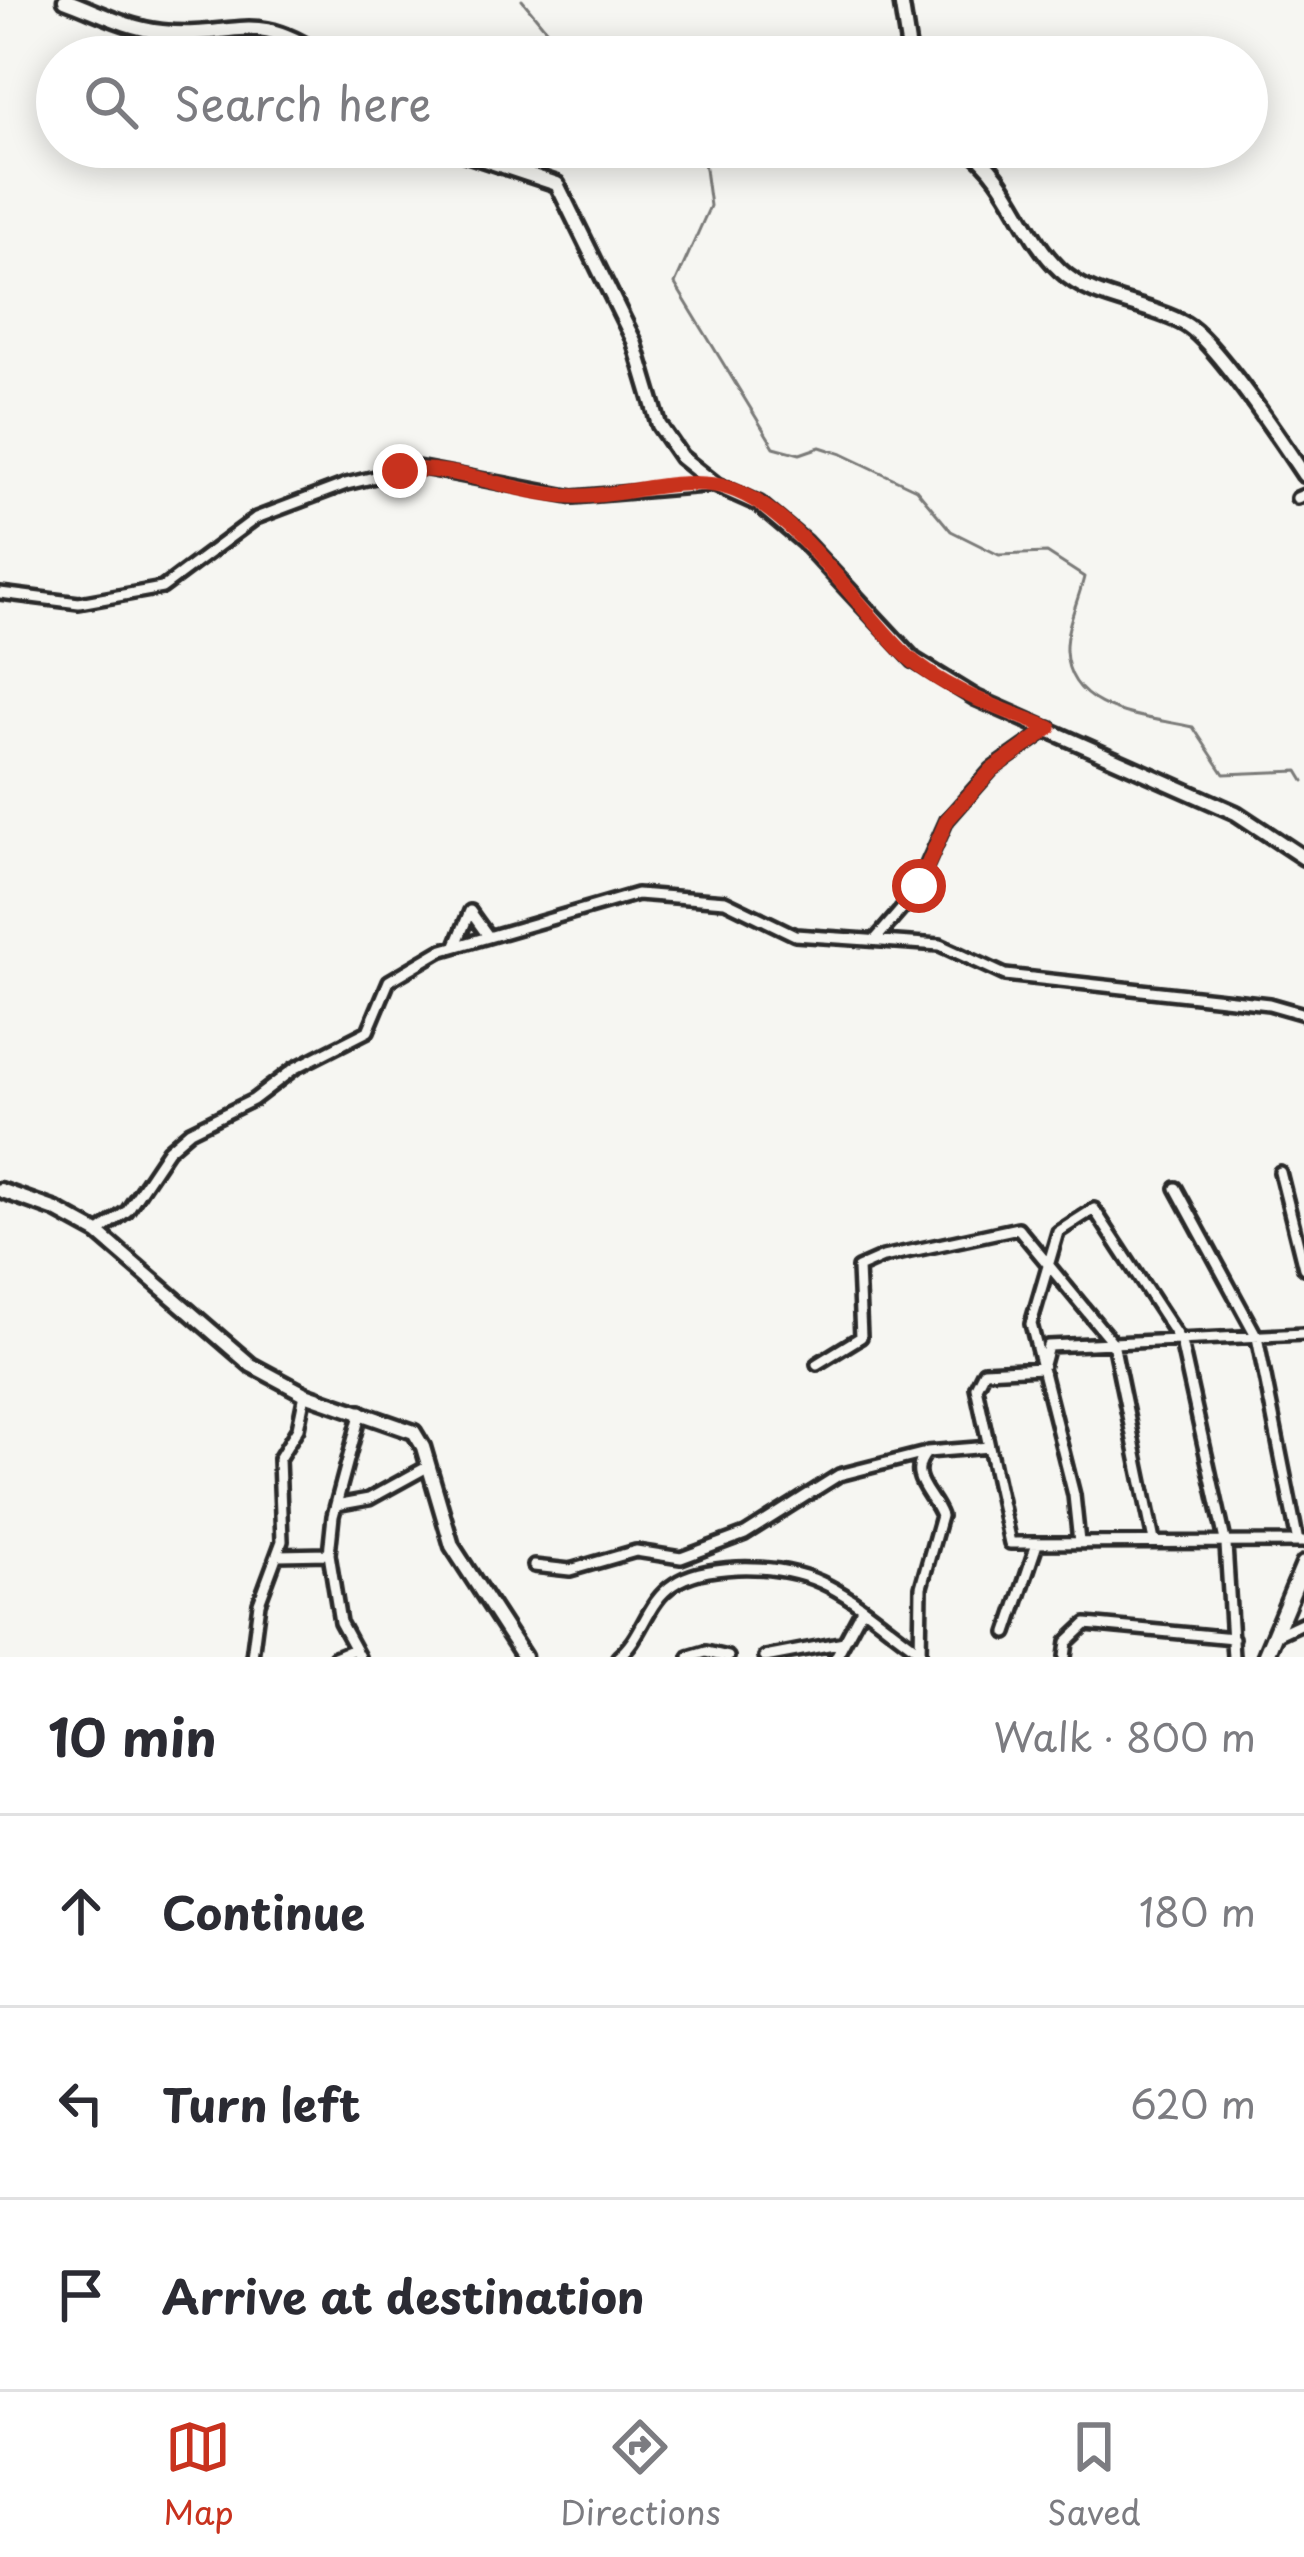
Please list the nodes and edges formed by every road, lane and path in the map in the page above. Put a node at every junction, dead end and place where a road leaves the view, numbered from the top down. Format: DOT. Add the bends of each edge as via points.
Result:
graph roads {
  1 [pos="65,0"];
  2 [pos="901,0"];
  3 [pos="285,36"];
  4 [pos="907,36"];
  5 [pos="509,168"];
  6 [pos="989,168"];
  7 [pos="1304,475"];
  8 [pos="610,478"];
  9 [pos="716,485"];
  10 [pos="614,491"];
  11 [pos="0,593"];
  12 [pos="1050,728"];
  13 [pos="1304,858"];
  14 [pos="488,936"];
  15 [pos="875,940"];
  16 [pos="455,945"];
  17 [pos="1304,1013"];
  18 [pos="1280,1172"];
  19 [pos="1176,1188"];
  20 [pos="0,1190"];
  21 [pos="98,1233"];
  22 [pos="1046,1262"];
  23 [pos="1304,1268"];
  24 [pos="1304,1334"];
  25 [pos="1257,1337"];
  26 [pos="1180,1342"];
  27 [pos="1113,1343"];
  28 [pos="817,1364"];
  29 [pos="1042,1368"];
  30 [pos="305,1394"];
  31 [pos="362,1411"];
  32 [pos="989,1447"];
  33 [pos="922,1454"];
  34 [pos="429,1466"];
  35 [pos="336,1505"];
  36 [pos="1154,1541"];
  37 [pos="1301,1542"];
  38 [pos="1079,1543"];
  39 [pos="1037,1544"];
  40 [pos="1226,1545"];
  41 [pos="329,1553"];
  42 [pos="277,1556"];
  43 [pos="1304,1564"];
  44 [pos="534,1566"];
  45 [pos="862,1609"];
  46 [pos="1304,1622"];
  47 [pos="1007,1633"];
  48 [pos="1274,1636"];
  49 [pos="1233,1638"];
  50 [pos="844,1642"];
  51 [pos="357,1653"];
  52 [pos="920,1653"];
  53 [pos="252,1657"];
  54 [pos="335,1657"];
  55 [pos="524,1657"];
  56 [pos="618,1657"];
  57 [pos="689,1657"];
  58 [pos="728,1657"];
  59 [pos="765,1657"];
  60 [pos="836,1657"];
  61 [pos="1065,1657"];
  62 [pos="1233,1657"];
  63 [pos="1265,1657"];
  1 -- 3 [label="street" via="160,32 271,28"];
  2 -- 4 [label="street"];
  5 -- 9 [label="street" via="557,184 634,340 665,437"];
  6 -- 7 [label="street" via="1010,188 1041,250 1080,286 1196,331"];
  8 -- 10 [label="street"];
  9 -- 10 [label="street"];
  9 -- 12 [label="street" via="759,504 824,560 903,652 976,698"];
  10 -- 11 [label="street" via="559,495 417,467 256,518 163,588 80,603"];
  12 -- 13 [label="street" via="1236,813"];
  12 -- 15 [label="street" via="992,770 947,820 913,896"];
  14 -- 15 [label="street" via="628,894 675,893 725,901 795,934"];
  14 -- 16 [label="street"];
  14 -- 16 [label="street" via="470,911"];
  15 -- 17 [label="street" via="940,944 1005,975"];
  16 -- 21 [label="street" via="389,981 368,1031 190,1131 127,1211"];
  18 -- 23 [label="street"];
  19 -- 25 [label="street"];
  20 -- 21 [label="street"];
  21 -- 30 [label="street" via="242,1358"];
  22 -- 26 [label="street" via="1058,1232 1094,1209"];
  22 -- 27 [label="street"];
  22 -- 28 [label="street" via="1018,1228 858,1268 861,1337"];
  22 -- 29 [label="street" via="1030,1324"];
  24 -- 25 [label="street"];
  25 -- 26 [label="street"];
  25 -- 37 [label="street"];
  26 -- 27 [label="street"];
  26 -- 40 [label="street"];
  27 -- 29 [label="street" via="1048,1346"];
  27 -- 36 [label="street"];
  29 -- 32 [label="street" via="977,1378"];
  29 -- 38 [label="street"];
  30 -- 31 [label="street"];
  30 -- 42 [label="street" via="298,1428 279,1459"];
  31 -- 34 [label="street" via="414,1432"];
  31 -- 35 [label="street"];
  32 -- 33 [label="street"];
  32 -- 39 [label="street" via="1005,1538"];
  33 -- 44 [label="street" via="839,1475 745,1534 681,1558 635,1551 570,1570"];
  33 -- 52 [label="street" via="919,1484 941,1516 921,1587"];
  34 -- 35 [label="street" via="369,1499"];
  34 -- 55 [label="street" via="452,1546"];
  35 -- 41 [label="street"];
  36 -- 38 [label="street"];
  36 -- 40 [label="street"];
  37 -- 40 [label="street"];
  38 -- 39 [label="street"];
  39 -- 47 [label="street"];
  40 -- 49 [label="street"];
  41 -- 42 [label="street"];
  41 -- 51 [label="street" via="340,1622"];
  42 -- 53 [label="street" via="259,1603"];
  43 -- 48 [label="main road"];
  45 -- 50 [label="street"];
  45 -- 52 [label="street"];
  45 -- 56 [label="street" via="795,1570 701,1573 655,1600"];
  46 -- 48 [label="street"];
  48 -- 63 [label="main road"];
  49 -- 61 [label="street" via="1086,1624 1067,1642"];
  49 -- 62 [label="street"];
  50 -- 59 [label="street"];
  50 -- 60 [label="street"];
  51 -- 54 [label="street"];
  57 -- 58 [label="street"];
}
